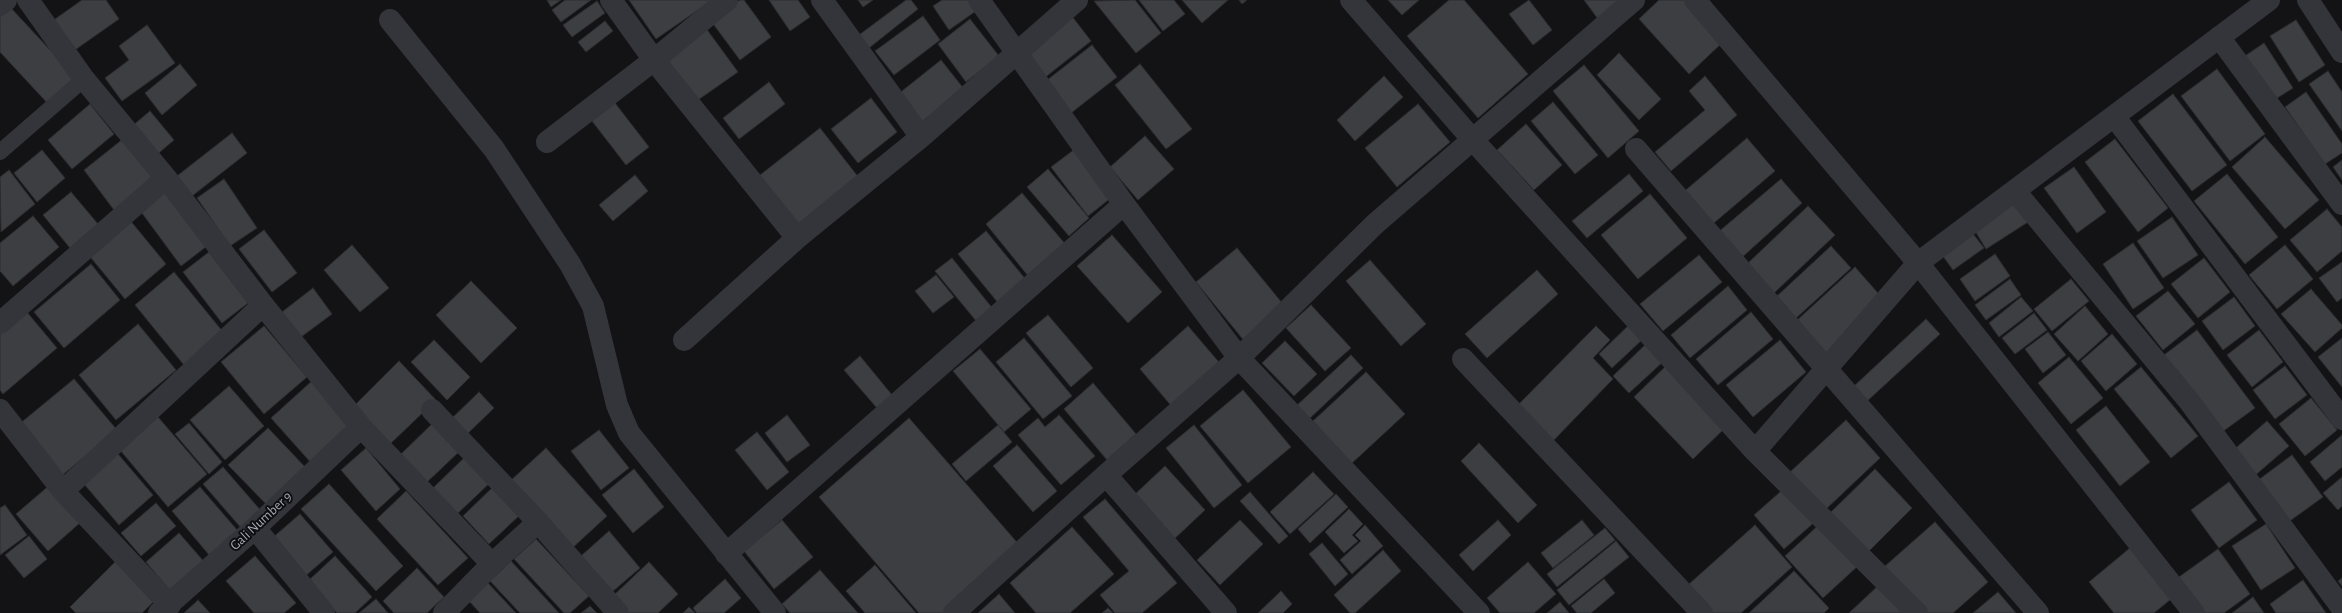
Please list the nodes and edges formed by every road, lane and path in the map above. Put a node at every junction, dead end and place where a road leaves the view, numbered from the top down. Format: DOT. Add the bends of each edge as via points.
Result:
graph roads {
  1 [pos="6,0"];
  2 [pos="28,0"];
  3 [pos="611,0"];
  4 [pos="728,0"];
  5 [pos="822,0"];
  6 [pos="979,0"];
  7 [pos="1077,0"];
  8 [pos="1351,0"];
  9 [pos="1634,0"];
  10 [pos="1696,0"];
  11 [pos="2269,0"];
  12 [pos="2308,0"];
  13 [pos="0,5"];
  14 [pos="390,20"];
  15 [pos="2219,37"];
  16 [pos="2342,52"];
  17 [pos="1017,53"];
  18 [pos="654,60"];
  19 [pos="84,79"];
  20 [pos="2114,116"];
  21 [pos="921,138"];
  22 [pos="1473,140"];
  23 [pos="547,142"];
  24 [pos="1636,149"];
  25 [pos="0,152"];
  26 [pos="166,178"];
  27 [pos="2015,191"];
  28 [pos="1124,204"];
  29 [pos="2342,204"];
  30 [pos="797,238"];
  31 [pos="1918,264"];
  32 [pos="264,306"];
  33 [pos="0,323"];
  34 [pos="684,340"];
  35 [pos="1239,358"];
  36 [pos="1463,359"];
  37 [pos="1827,370"];
  38 [pos="0,410"];
  39 [pos="432,410"];
  40 [pos="2342,419"];
  41 [pos="361,427"];
  42 [pos="1755,451"];
  43 [pos="1106,475"];
  44 [pos="63,491"];
  45 [pos="538,522"];
  46 [pos="255,528"];
  47 [pos="726,554"];
  48 [pos="492,564"];
  49 [pos="2342,608"];
  50 [pos="164,609"];
  51 [pos="324,613"];
  52 [pos="444,613"];
  53 [pos="618,613"];
  54 [pos="775,613"];
  55 [pos="954,613"];
  56 [pos="1226,613"];
  57 [pos="1479,613"];
  58 [pos="1702,613"];
  59 [pos="1917,613"];
  60 [pos="2038,613"];
  61 [pos="2194,613"];
  1 -- 13 [label="street"];
  2 -- 19 [label="street"];
  3 -- 18 [label="street"];
  4 -- 18 [label="street"];
  5 -- 21 [label="street"];
  6 -- 17 [label="street"];
  7 -- 17 [label="street"];
  8 -- 22 [label="street"];
  9 -- 22 [label="street"];
  10 -- 31 [label="street"];
  11 -- 15 [label="street"];
  12 -- 16 [label="street"];
  14 -- 47 [label="street" via="494,149 570,264 593,306 617,405 629,433"];
  15 -- 20 [label="street"];
  15 -- 29 [label="street"];
  17 -- 21 [label="street"];
  17 -- 28 [label="street"];
  18 -- 23 [label="street"];
  18 -- 30 [label="street"];
  19 -- 25 [label="lane"];
  19 -- 26 [label="street"];
  20 -- 27 [label="street"];
  20 -- 40 [label="street"];
  21 -- 30 [label="street"];
  22 -- 35 [label="street" via="1375,224"];
  22 -- 42 [label="street"];
  24 -- 37 [label="street"];
  26 -- 32 [label="street"];
  26 -- 33 [label="street"];
  27 -- 31 [label="street"];
  27 -- 49 [label="street" via="2189,401"];
  28 -- 35 [label="street"];
  28 -- 47 [label="street"];
  30 -- 34 [label="street"];
  31 -- 37 [label="street"];
  31 -- 61 [label="street"];
  32 -- 41 [label="street"];
  32 -- 44 [label="street"];
  35 -- 43 [label="street"];
  35 -- 57 [label="street"];
  36 -- 58 [label="street"];
  37 -- 42 [label="street"];
  37 -- 60 [label="street"];
  38 -- 44 [label="street"];
  39 -- 45 [label="street"];
  41 -- 46 [label="street, Gali Number 9"];
  41 -- 48 [label="street"];
  42 -- 59 [label="street"];
  43 -- 55 [label="street"];
  43 -- 56 [label="street"];
  44 -- 50 [label="street"];
  45 -- 48 [label="street"];
  45 -- 53 [label="street"];
  46 -- 50 [label="street, Gali Number 9"];
  46 -- 51 [label="street"];
  47 -- 54 [label="street"];
  48 -- 52 [label="street"];
}
